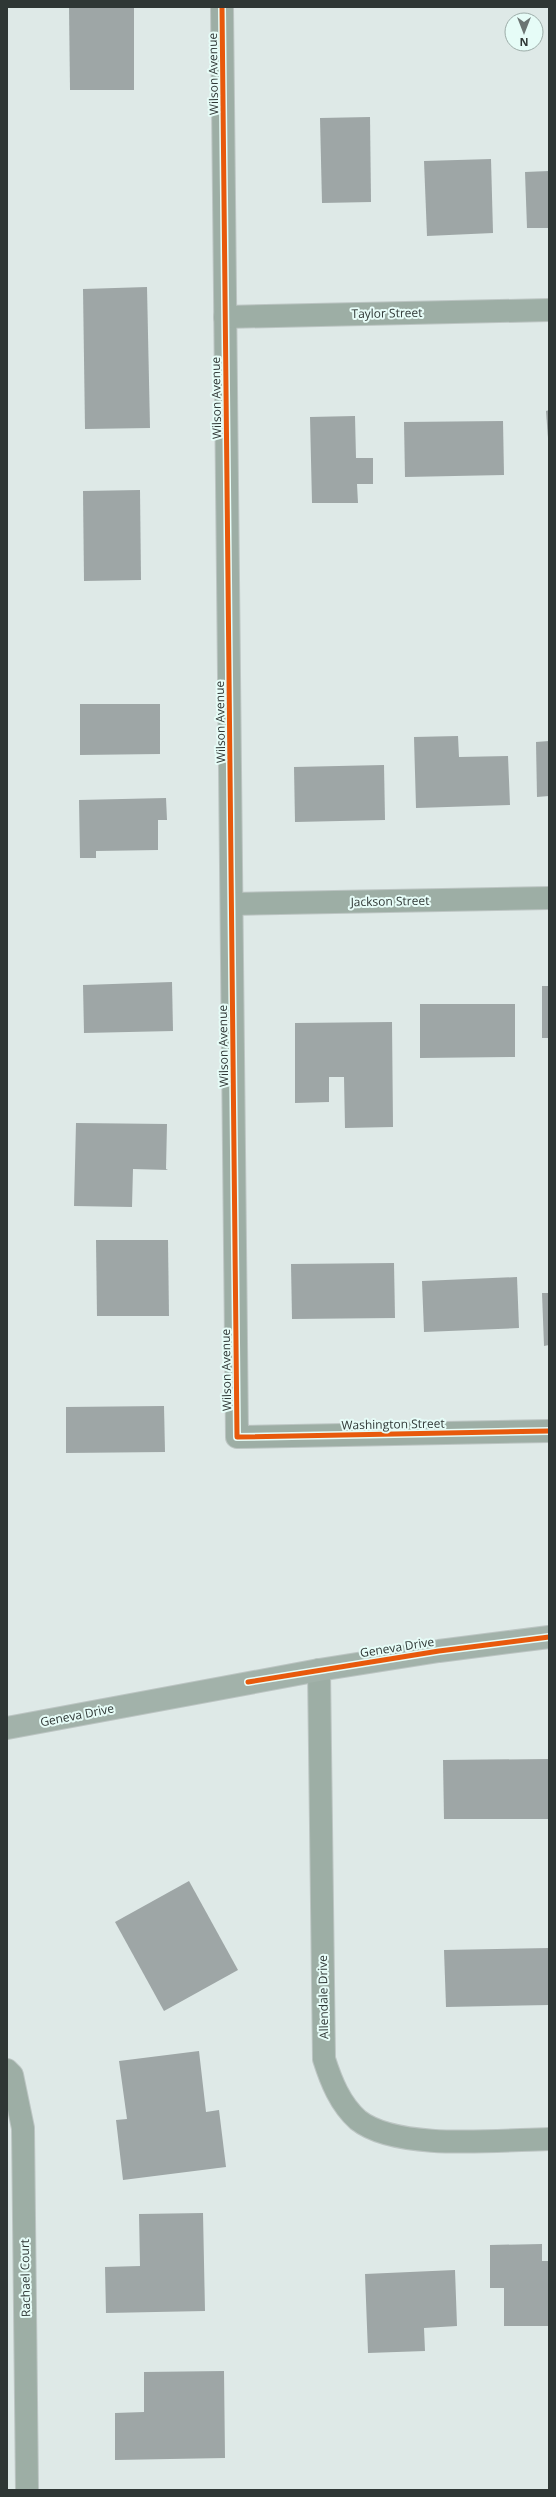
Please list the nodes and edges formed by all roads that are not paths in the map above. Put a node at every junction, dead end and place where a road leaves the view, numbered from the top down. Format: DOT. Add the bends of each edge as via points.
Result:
graph roads {
  1 [pos="222,7"];
  2 [pos="549,310"];
  3 [pos="225,317"];
  4 [pos="549,898"];
  5 [pos="232,904"];
  6 [pos="549,1431"];
  7 [pos="237,1437"];
  8 [pos="549,1637"];
  9 [pos="319,1670"];
  10 [pos="7,1728"];
  11 [pos="7,2070"];
  12 [pos="549,2139"];
  13 [pos="27,2490"];
  1 -- 3 [label="street, Wilson Avenue"];
  2 -- 3 [label="street, Taylor Street"];
  3 -- 5 [label="street, Wilson Avenue"];
  4 -- 5 [label="street, Jackson Street"];
  5 -- 7 [label="street, Wilson Avenue"];
  6 -- 7 [label="street, Washington Street"];
  8 -- 9 [label="main road, Geneva Drive" via="439,1650"];
  9 -- 10 [label="main road, Geneva Drive"];
  9 -- 12 [label="street, Allendale Drive" via="324,2059 334,2089 358,2119 381,2134 422,2141"];
  11 -- 13 [label="street, Rachael Court" via="12,2075 23,2128"];
}
